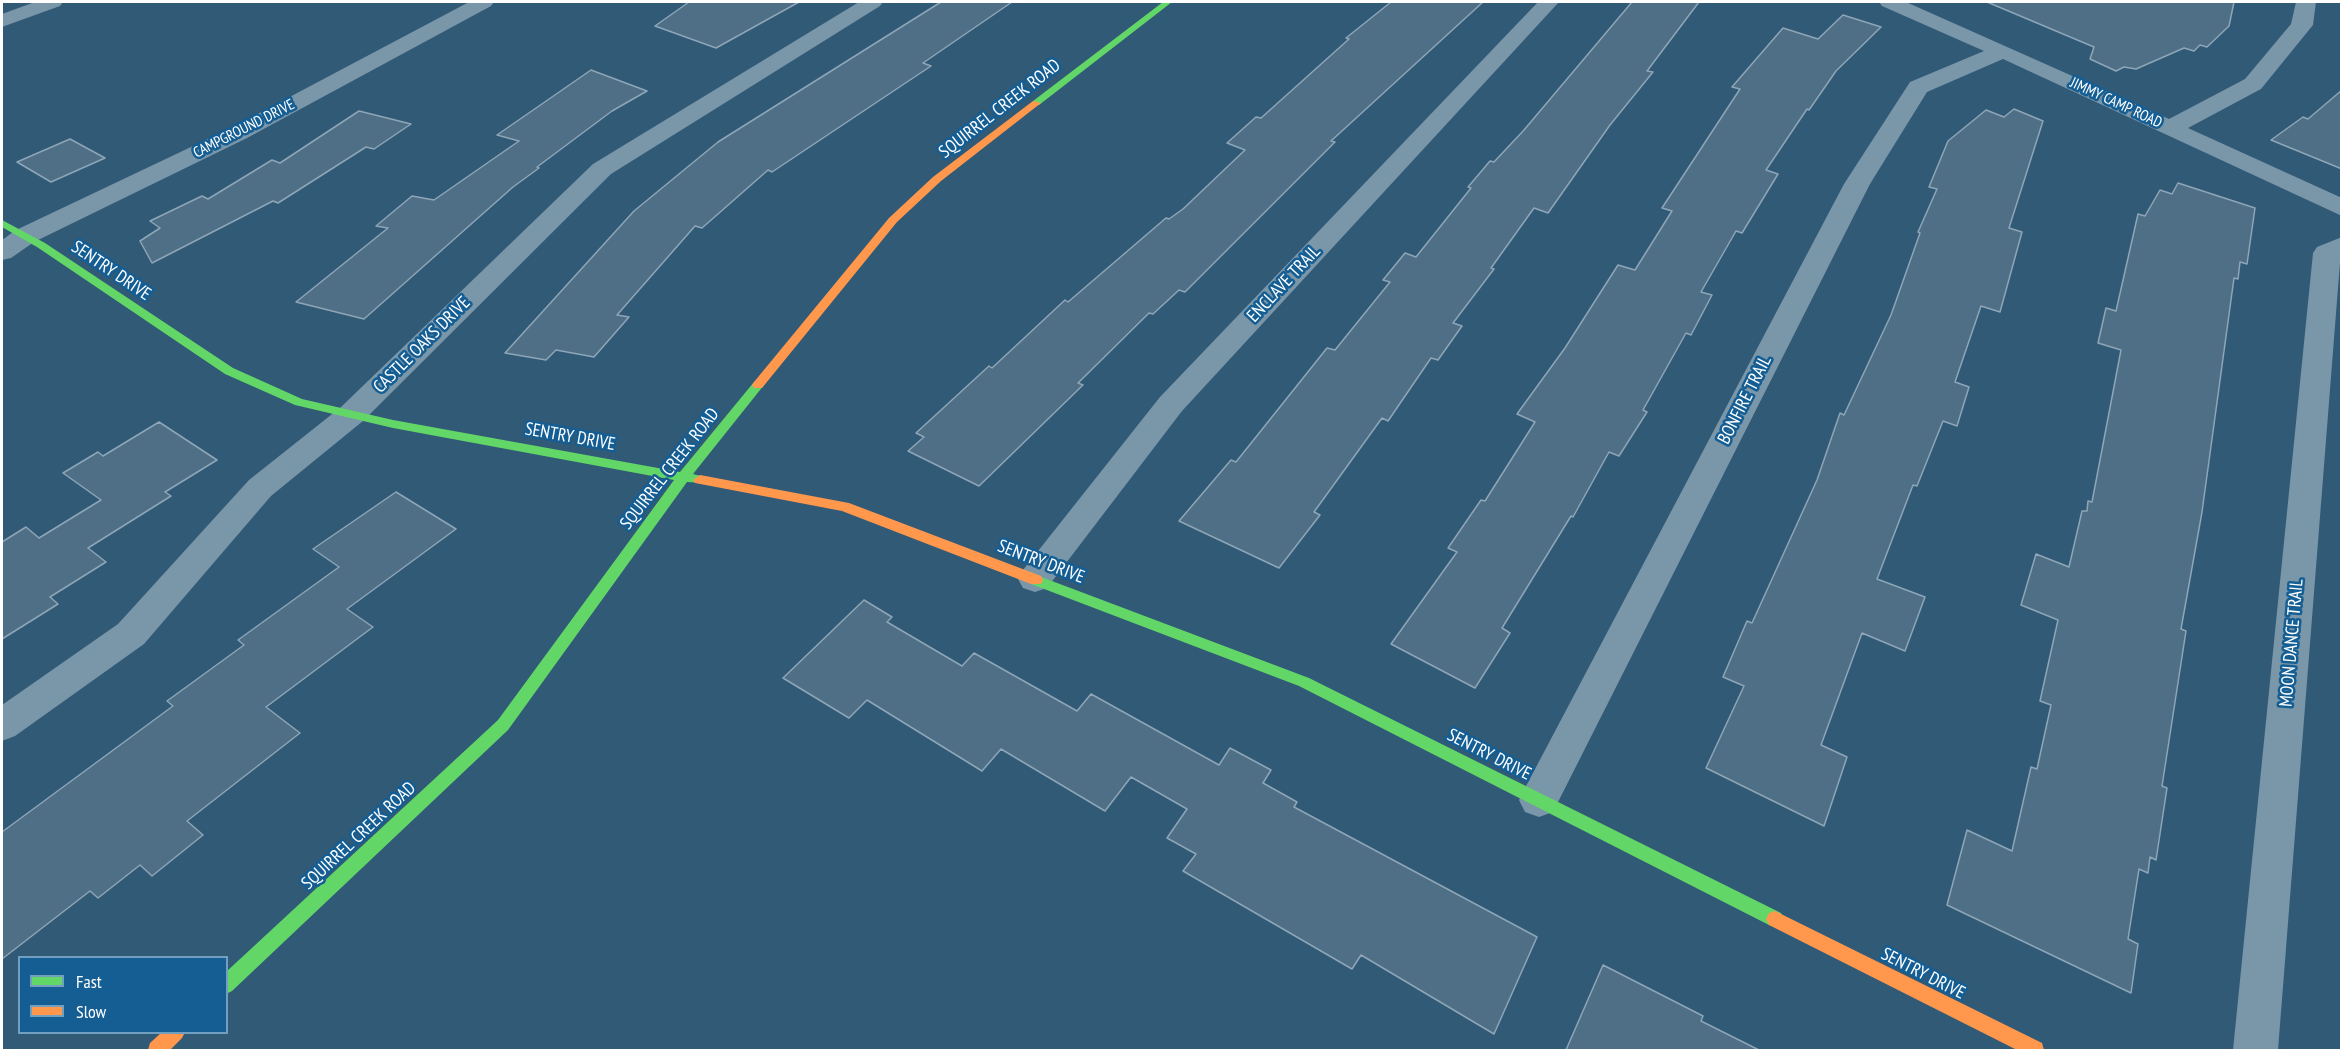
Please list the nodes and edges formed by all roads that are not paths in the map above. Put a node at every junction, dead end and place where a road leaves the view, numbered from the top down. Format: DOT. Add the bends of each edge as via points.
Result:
graph roads {
  1 [pos="53,2"];
  2 [pos="484,2"];
  3 [pos="873,2"];
  4 [pos="1168,2"];
  5 [pos="1549,2"];
  6 [pos="1889,2"];
  7 [pos="2306,2"];
  8 [pos="2,21"];
  9 [pos="2003,51"];
  10 [pos="2169,128"];
  11 [pos="2342,208"];
  12 [pos="2,223"];
  13 [pos="25,236"];
  14 [pos="2342,245"];
  15 [pos="2,252"];
  16 [pos="352,414"];
  17 [pos="684,476"];
  18 [pos="1035,579"];
  19 [pos="2,724"];
  20 [pos="1539,800"];
  21 [pos="228,983"];
  22 [pos="174,1034"];
  23 [pos="157,1050"];
  24 [pos="2035,1050"];
  25 [pos="2255,1050"];
  1 -- 8 [label="street"];
  2 -- 13 [label="street, CAMPGROUND DRIVE" via="239,133"];
  3 -- 16 [label="street, CASTLE OAKS DRIVE" via="602,169"];
  4 -- 17 [label="street, SQUIRREL CREEK ROAD" via="937,179 893,220"];
  5 -- 18 [label="street, ENCLAVE TRAIL" via="1171,404"];
  6 -- 9 [label="street, JIMMY CAMP ROAD"];
  7 -- 10 [label="street" via="2302,25 2253,84"];
  9 -- 10 [label="street, JIMMY CAMP ROAD"];
  9 -- 20 [label="street, BONFIRE TRAIL" via="1918,87 1857,184"];
  10 -- 11 [label="street, JIMMY CAMP ROAD"];
  12 -- 13 [label="street, SENTRY DRIVE"];
  13 -- 15 [label="street, CAMPGROUND DRIVE"];
  13 -- 16 [label="street, SENTRY DRIVE" via="229,371 300,402"];
  14 -- 25 [label="street, MOON DANCE TRAIL" via="2326,253"];
  16 -- 17 [label="street, SENTRY DRIVE"];
  16 -- 19 [label="street, CASTLE OAKS DRIVE" via="260,488 131,634"];
  17 -- 18 [label="street, SENTRY DRIVE" via="844,506"];
  17 -- 21 [label="street, SQUIRREL CREEK ROAD" via="502,725"];
  18 -- 20 [label="street, SENTRY DRIVE" via="1304,682"];
  20 -- 24 [label="street, SENTRY DRIVE"];
  22 -- 23 [label="street"];
}
